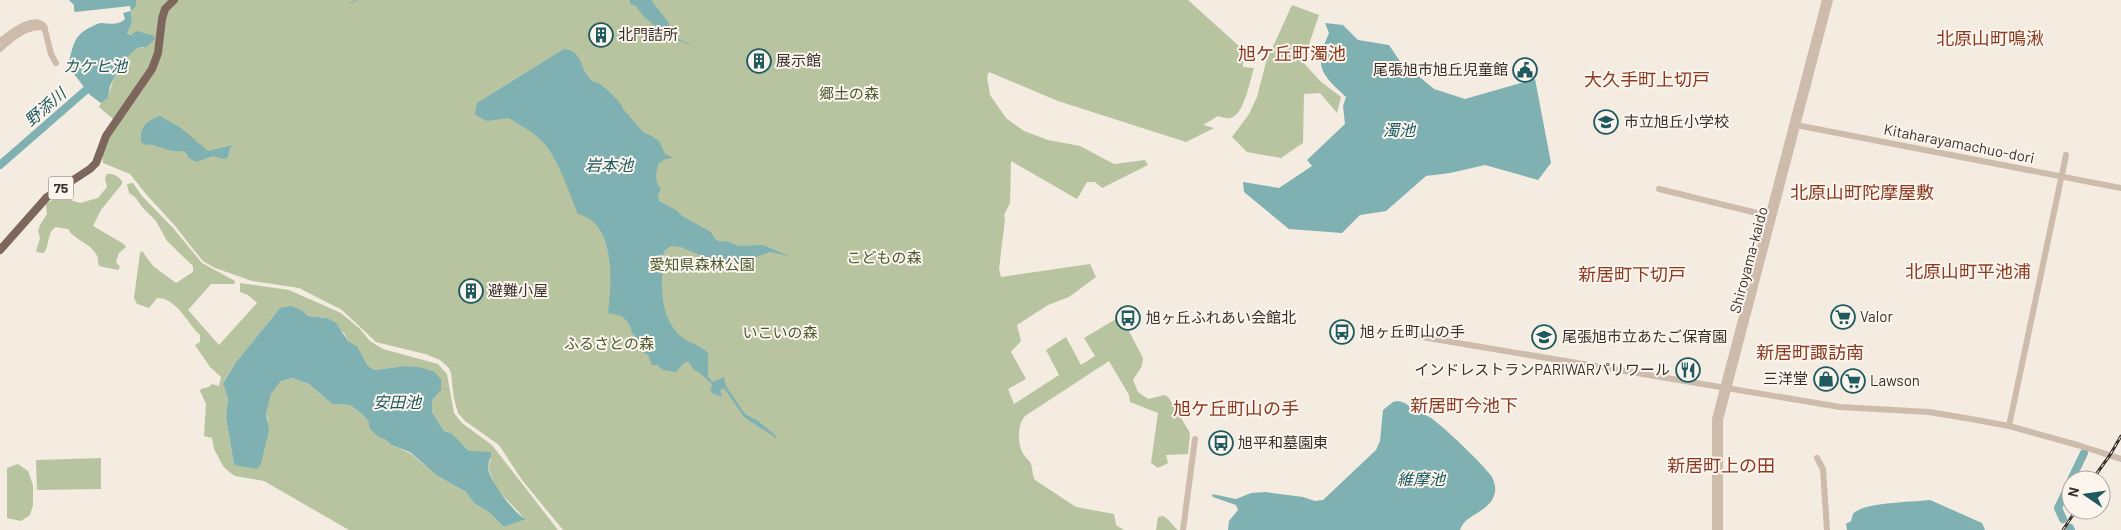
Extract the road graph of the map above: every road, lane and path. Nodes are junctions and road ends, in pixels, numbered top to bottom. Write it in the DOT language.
graph roads {
  1 [pos="174,0"];
  2 [pos="1825,0"];
  3 [pos="1830,0"];
  4 [pos="44,28"];
  5 [pos="0,41"];
  6 [pos="0,49"];
  7 [pos="56,63"];
  8 [pos="1795,125"];
  9 [pos="2066,155"];
  10 [pos="2062,177"];
  11 [pos="2121,188"];
  12 [pos="1659,189"];
  13 [pos="1769,216"];
  14 [pos="0,250"];
  15 [pos="1416,336"];
  16 [pos="1725,387"];
  17 [pos="2009,426"];
  18 [pos="1195,439"];
  19 [pos="1817,458"];
  20 [pos="2121,459"];
  21 [pos="1182,530"];
  22 [pos="1715,530"];
  23 [pos="1720,530"];
  24 [pos="1827,530"];
  1 -- 14 [label="main road, 75"];
  2 -- 8 [label="street, Shiroyama-kaido"];
  3 -- 8 [label="street, Shiroyama-kaido"];
  4 -- 5 [label="street"];
  4 -- 6 [label="street"];
  4 -- 7 [label="street"];
  8 -- 10 [label="street, Kitaharayamachuo-dori"];
  8 -- 13 [label="street, Shiroyama-kaido"];
  8 -- 16 [label="street, Shiroyama-kaido"];
  9 -- 10 [label="street"];
  10 -- 11 [label="street, Kitaharayamachuo-dori"];
  10 -- 17 [label="street"];
  12 -- 13 [label="street"];
  13 -- 16 [label="street, Shiroyama-kaido"];
  15 -- 16 [label="street"];
  16 -- 17 [label="street"];
  16 -- 22 [label="street, Shiroyama-kaido"];
  16 -- 23 [label="street, Shiroyama-kaido"];
  17 -- 20 [label="street"];
  18 -- 21 [label="street"];
  19 -- 24 [label="street"];
}
